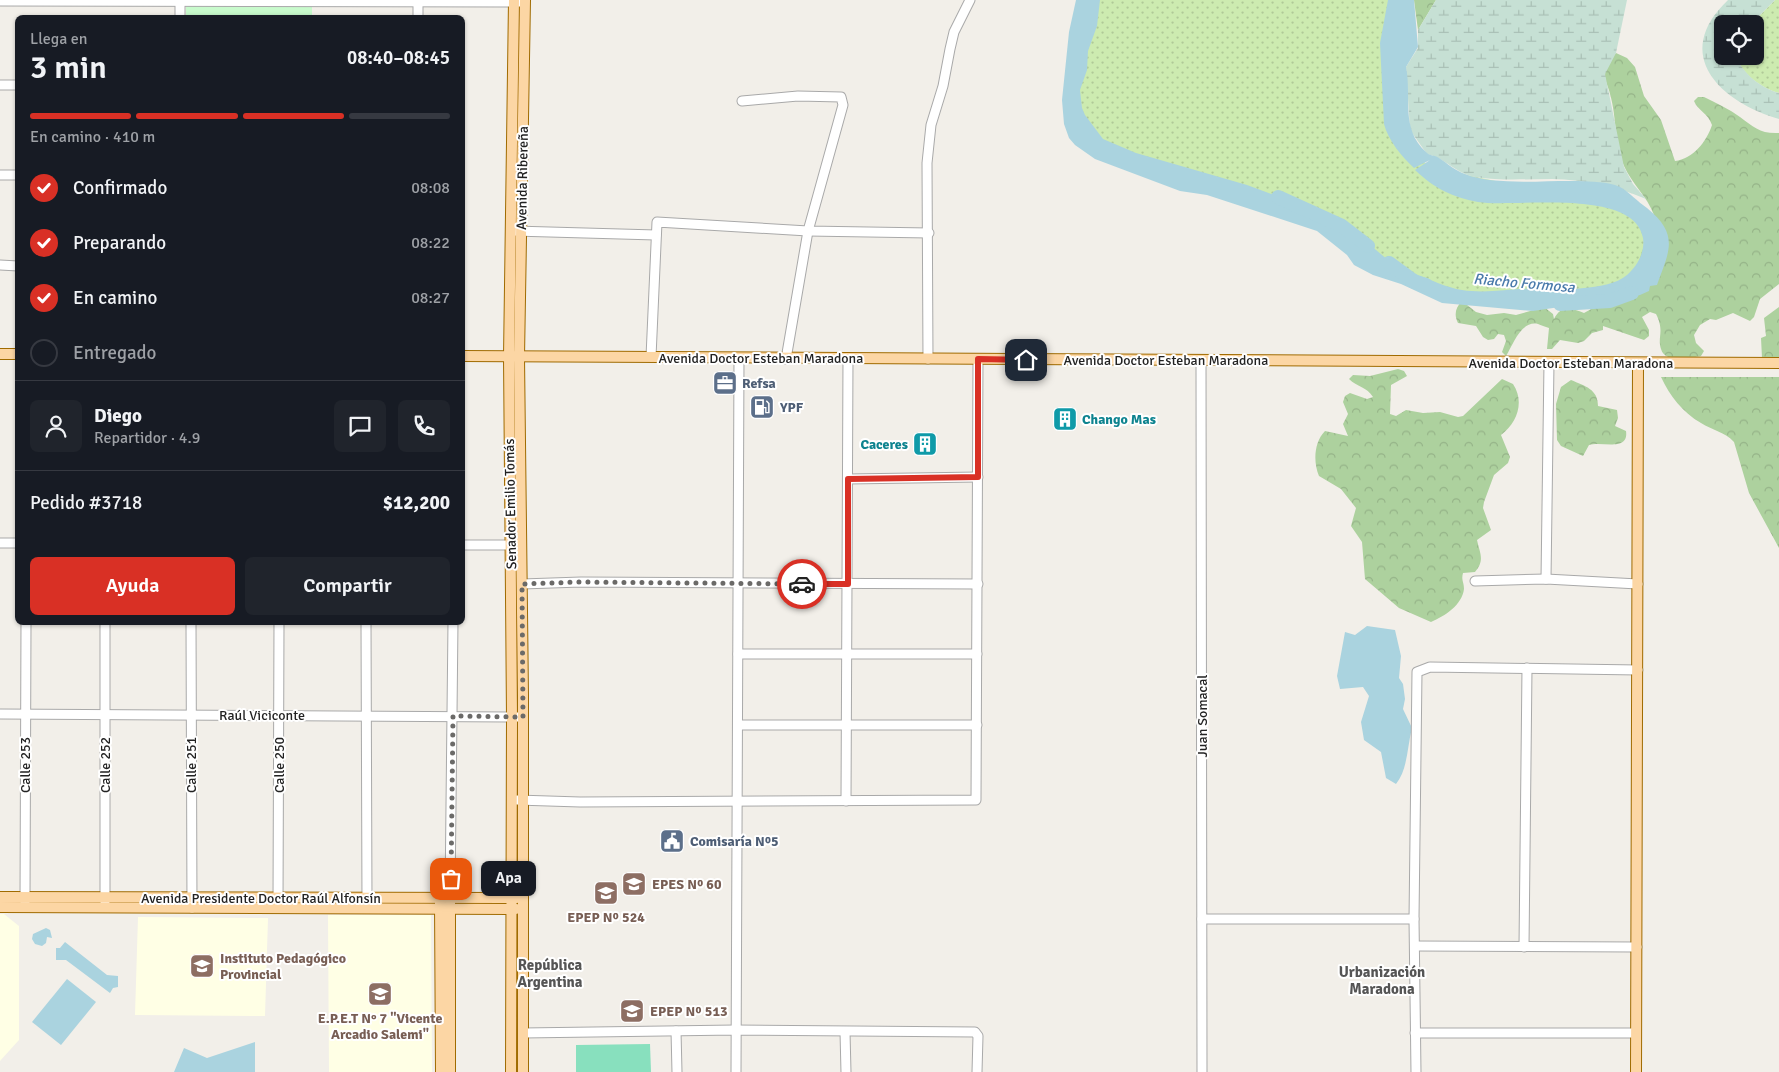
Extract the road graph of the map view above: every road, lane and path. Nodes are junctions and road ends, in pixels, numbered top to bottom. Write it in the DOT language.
graph roads {
  1 [pos="970,0"];
  2 [pos="0,1"];
  3 [pos="180,1"];
  4 [pos="418,1"];
  5 [pos="514,1"];
  6 [pos="525,1"];
  7 [pos="180,15"];
  8 [pos="418,15"];
  9 [pos="0,85"];
  10 [pos="15,85"];
  11 [pos="742,100"];
  12 [pos="0,175"];
  13 [pos="15,175"];
  14 [pos="516,231"];
  15 [pos="808,231"];
  16 [pos="929,233"];
  17 [pos="656,235"];
  18 [pos="0,265"];
  19 [pos="15,266"];
  20 [pos="0,354"];
  21 [pos="15,354"];
  22 [pos="465,356"];
  23 [pos="514,357"];
  24 [pos="651,357"];
  25 [pos="739,358"];
  26 [pos="848,358"];
  27 [pos="786,359"];
  28 [pos="928,359"];
  29 [pos="978,359"];
  30 [pos="1202,361"];
  31 [pos="1549,363"];
  32 [pos="1638,363"];
  33 [pos="1779,363"];
  34 [pos="978,477"];
  35 [pos="848,479"];
  36 [pos="0,543"];
  37 [pos="15,543"];
  38 [pos="511,544"];
  39 [pos="522,544"];
  40 [pos="465,545"];
  41 [pos="1546,579"];
  42 [pos="1475,581"];
  43 [pos="522,584"];
  44 [pos="739,584"];
  45 [pos="848,584"];
  46 [pos="978,584"];
  47 [pos="1638,584"];
  48 [pos="26,625"];
  49 [pos="105,625"];
  50 [pos="191,625"];
  51 [pos="279,625"];
  52 [pos="366,625"];
  53 [pos="454,625"];
  54 [pos="847,653"];
  55 [pos="738,654"];
  56 [pos="977,654"];
  57 [pos="1528,668"];
  58 [pos="1638,670"];
  59 [pos="0,714"];
  60 [pos="26,714"];
  61 [pos="105,715"];
  62 [pos="191,715"];
  63 [pos="279,715"];
  64 [pos="366,716"];
  65 [pos="453,716"];
  66 [pos="512,717"];
  67 [pos="523,717"];
  68 [pos="847,724"];
  69 [pos="738,725"];
  70 [pos="977,725"];
  71 [pos="511,800"];
  72 [pos="524,800"];
  73 [pos="737,801"];
  74 [pos="846,801"];
  75 [pos="0,897"];
  76 [pos="25,902"];
  77 [pos="105,903"];
  78 [pos="192,903"];
  79 [pos="278,903"];
  80 [pos="367,903"];
  81 [pos="445,903"];
  82 [pos="523,903"];
  83 [pos="511,904"];
  84 [pos="0,907"];
  85 [pos="1202,919"];
  86 [pos="1414,919"];
  87 [pos="1416,946"];
  88 [pos="1524,947"];
  89 [pos="1637,947"];
  90 [pos="735,1030"];
  91 [pos="676,1031"];
  92 [pos="845,1032"];
  93 [pos="523,1033"];
  94 [pos="1636,1033"];
  95 [pos="1415,1034"];
  96 [pos="441,1072"];
  97 [pos="450,1072"];
  98 [pos="511,1072"];
  99 [pos="523,1072"];
  100 [pos="677,1072"];
  101 [pos="736,1072"];
  102 [pos="846,1072"];
  103 [pos="977,1072"];
  104 [pos="1202,1072"];
  105 [pos="1416,1072"];
  106 [pos="1636,1072"];
  1 -- 16 [label="street"];
  2 -- 3 [label="street"];
  3 -- 4 [label="street"];
  3 -- 7 [label="street"];
  4 -- 5 [label="street"];
  4 -- 8 [label="street"];
  5 -- 6 [label="street"];
  5 -- 14 [label="main road, Avenida Ribereña"];
  6 -- 14 [label="main road, Avenida Ribereña"];
  9 -- 10 [label="street"];
  11 -- 15 [label="street"];
  12 -- 13 [label="street"];
  14 -- 17 [label="street"];
  14 -- 23 [label="main road, Avenida Ribereña"];
  15 -- 16 [label="street"];
  15 -- 17 [label="street"];
  15 -- 27 [label="street"];
  16 -- 28 [label="street"];
  17 -- 24 [label="street"];
  18 -- 19 [label="street"];
  20 -- 21 [label="main road"];
  22 -- 23 [label="main road, Avenida Doctor Esteban Maradona"];
  23 -- 24 [label="main road, Avenida Doctor Esteban Maradona"];
  23 -- 38 [label="main road, Senador Emilio Tomás"];
  23 -- 39 [label="main road, Senador Emilio Tomás"];
  24 -- 25 [label="main road, Avenida Doctor Esteban Maradona"];
  25 -- 27 [label="main road, Avenida Doctor Esteban Maradona"];
  25 -- 44 [label="street"];
  26 -- 27 [label="main road, Avenida Doctor Esteban Maradona"];
  26 -- 28 [label="main road, Avenida Doctor Esteban Maradona"];
  26 -- 35 [label="street"];
  28 -- 29 [label="main road, Avenida Doctor Esteban Maradona"];
  29 -- 30 [label="main road, Avenida Doctor Esteban Maradona"];
  29 -- 34 [label="street"];
  30 -- 31 [label="main road, Avenida Doctor Esteban Maradona"];
  30 -- 85 [label="street, Juan Somacal"];
  31 -- 32 [label="main road, Avenida Doctor Esteban Maradona"];
  31 -- 41 [label="street"];
  32 -- 33 [label="main road, Avenida Doctor Esteban Maradona"];
  32 -- 47 [label="main road"];
  34 -- 35 [label="street"];
  34 -- 46 [label="street"];
  35 -- 45 [label="street"];
  36 -- 37 [label="street"];
  38 -- 39 [label="street"];
  38 -- 40 [label="street"];
  38 -- 66 [label="main road, Senador Emilio Tomás"];
  39 -- 43 [label="main road, Senador Emilio Tomás"];
  41 -- 42 [label="street"];
  41 -- 47 [label="street"];
  43 -- 44 [label="street"];
  43 -- 67 [label="main road, Senador Emilio Tomás"];
  44 -- 45 [label="street"];
  44 -- 55 [label="street"];
  45 -- 46 [label="street"];
  45 -- 54 [label="street"];
  46 -- 56 [label="street"];
  47 -- 58 [label="main road"];
  48 -- 60 [label="street, Calle 253"];
  49 -- 61 [label="street, Calle 252"];
  50 -- 62 [label="street, Calle 251"];
  51 -- 63 [label="street, Calle 250"];
  52 -- 64 [label="street"];
  53 -- 65 [label="street"];
  54 -- 55 [label="street"];
  54 -- 56 [label="street"];
  54 -- 68 [label="street"];
  55 -- 69 [label="street"];
  56 -- 70 [label="street"];
  57 -- 58 [label="street"];
  57 -- 86 [label="street"];
  57 -- 88 [label="street"];
  58 -- 89 [label="main road"];
  59 -- 60 [label="street, Raúl Viciconte"];
  60 -- 61 [label="street, Raúl Viciconte"];
  60 -- 76 [label="street, Calle 253"];
  61 -- 62 [label="street, Raúl Viciconte"];
  61 -- 77 [label="street, Calle 252"];
  62 -- 63 [label="street, Raúl Viciconte"];
  62 -- 78 [label="street, Calle 251"];
  63 -- 64 [label="street, Raúl Viciconte"];
  63 -- 79 [label="street, Calle 250"];
  64 -- 65 [label="street, Raúl Viciconte"];
  64 -- 80 [label="street"];
  65 -- 66 [label="street, Raúl Viciconte"];
  65 -- 81 [label="street"];
  66 -- 67 [label="street, Raúl Viciconte"];
  66 -- 71 [label="main road, Senador Emilio Tomás"];
  67 -- 72 [label="main road, Senador Emilio Tomás"];
  68 -- 69 [label="street"];
  68 -- 70 [label="street"];
  68 -- 74 [label="street"];
  69 -- 73 [label="street"];
  70 -- 74 [label="street"];
  71 -- 72 [label="street"];
  71 -- 83 [label="main road, Senador Emilio Tomás"];
  72 -- 73 [label="street"];
  72 -- 82 [label="main road, Senador Emilio Tomás"];
  73 -- 74 [label="street"];
  73 -- 90 [label="street"];
  75 -- 76 [label="main road, Avenida Presidente Doctor Raúl Alfonsín"];
  76 -- 77 [label="main road, Avenida Presidente Doctor Raúl Alfonsín"];
  76 -- 84 [label="main road, Avenida Presidente Doctor Raúl Alfonsín"];
  77 -- 78 [label="main road, Avenida Presidente Doctor Raúl Alfonsín"];
  78 -- 79 [label="main road, Avenida Presidente Doctor Raúl Alfonsín"];
  79 -- 80 [label="main road, Avenida Presidente Doctor Raúl Alfonsín"];
  80 -- 81 [label="main road, Avenida Presidente Doctor Raúl Alfonsín"];
  81 -- 83 [label="main road, Avenida Presidente Doctor Raúl Alfonsín"];
  81 -- 96 [label="main road"];
  81 -- 97 [label="main road"];
  82 -- 83 [label="main road, Avenida Presidente Doctor Raúl Alfonsín"];
  82 -- 93 [label="main road, Senador Emilio Tomás"];
  83 -- 98 [label="main road, Senador Emilio Tomás"];
  85 -- 86 [label="street"];
  85 -- 104 [label="street, Juan Somacal"];
  86 -- 87 [label="street"];
  87 -- 88 [label="street"];
  87 -- 95 [label="street"];
  88 -- 89 [label="street"];
  89 -- 94 [label="main road"];
  90 -- 91 [label="street"];
  90 -- 92 [label="street"];
  90 -- 101 [label="street"];
  91 -- 93 [label="street"];
  91 -- 100 [label="street"];
  92 -- 102 [label="street"];
  92 -- 103 [label="street"];
  93 -- 99 [label="main road, Senador Emilio Tomás"];
  94 -- 95 [label="street"];
  94 -- 106 [label="main road"];
  95 -- 105 [label="street"];
}
